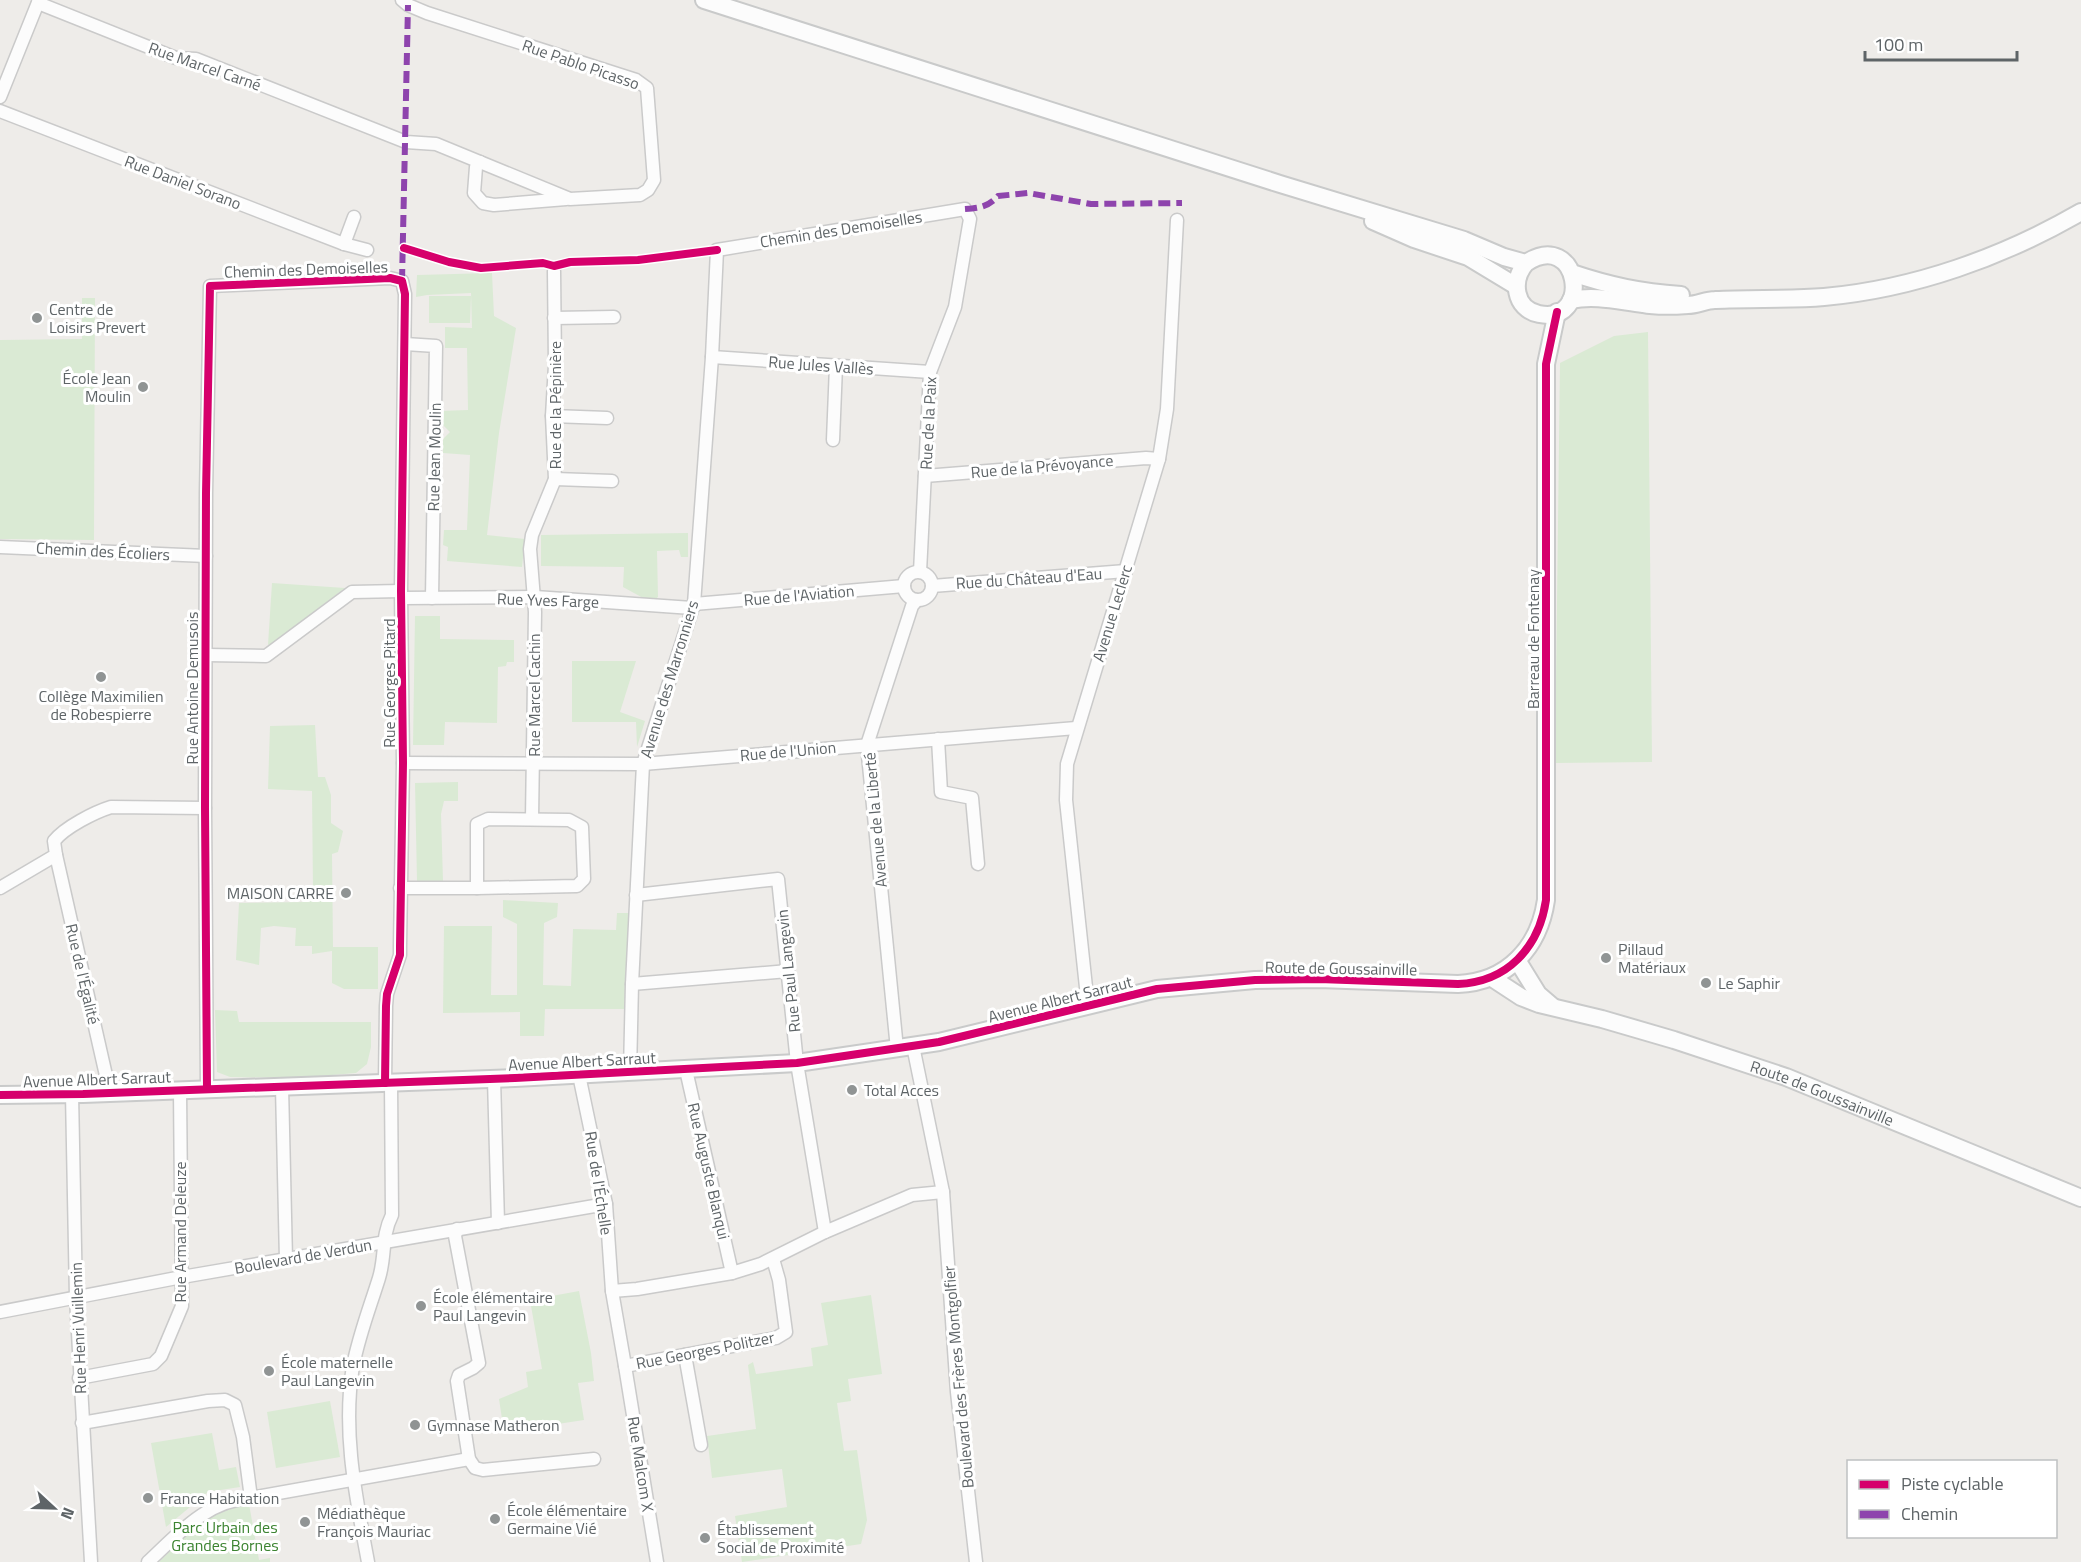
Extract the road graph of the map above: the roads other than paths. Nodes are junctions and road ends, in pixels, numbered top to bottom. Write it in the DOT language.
graph roads {
  1 [pos="704,0"];
  2 [pos="38,2"];
  3 [pos="405,2"];
  4 [pos="0,97"];
  5 [pos="0,111"];
  6 [pos="406,142"];
  7 [pos="480,162"];
  8 [pos="1280,184"];
  9 [pos="570,199"];
  10 [pos="965,208"];
  11 [pos="2081,212"];
  12 [pos="354,217"];
  13 [pos="1177,220"];
  14 [pos="344,244"];
  15 [pos="368,250"];
  16 [pos="717,250"];
  17 [pos="1526,263"];
  18 [pos="554,271"];
  19 [pos="1572,273"];
  20 [pos="402,281"];
  21 [pos="210,286"];
  22 [pos="1516,286"];
  23 [pos="1571,300"];
  24 [pos="1711,300"];
  25 [pos="1557,312"];
  26 [pos="1535,313"];
  27 [pos="614,317"];
  28 [pos="554,318"];
  29 [pos="405,344"];
  30 [pos="712,357"];
  31 [pos="1546,364"];
  32 [pos="836,366"];
  33 [pos="930,372"];
  34 [pos="552,416"];
  35 [pos="607,418"];
  36 [pos="833,440"];
  37 [pos="1159,459"];
  38 [pos="925,476"];
  39 [pos="555,479"];
  40 [pos="612,481"];
  41 [pos="532,535"];
  42 [pos="0,547"];
  43 [pos="206,556"];
  44 [pos="1126,571"];
  45 [pos="920,572"];
  46 [pos="904,586"];
  47 [pos="932,586"];
  48 [pos="402,595"];
  49 [pos="535,597"];
  50 [pos="432,598"];
  51 [pos="917,600"];
  52 [pos="693,606"];
  53 [pos="206,655"];
  54 [pos="1076,728"];
  55 [pos="938,739"];
  56 [pos="867,745"];
  57 [pos="403,763"];
  58 [pos="534,764"];
  59 [pos="643,764"];
  60 [pos="205,808"];
  61 [pos="532,819"];
  62 [pos="56,855"];
  63 [pos="978,864"];
  64 [pos="0,888"];
  65 [pos="400,888"];
  66 [pos="477,888"];
  67 [pos="636,896"];
  68 [pos="1517,960"];
  69 [pos="788,970"];
  70 [pos="1492,978"];
  71 [pos="632,984"];
  72 [pos="1157,989"];
  73 [pos="1088,1006"];
  74 [pos="1555,1008"];
  75 [pos="905,1047"];
  76 [pos="797,1063"];
  77 [pos="686,1070"];
  78 [pos="630,1072"];
  79 [pos="579,1075"];
  80 [pos="494,1079"];
  81 [pos="388,1083"];
  82 [pos="282,1087"];
  83 [pos="207,1089"];
  84 [pos="180,1090"];
  85 [pos="110,1093"];
  86 [pos="72,1094"];
  87 [pos="0,1095"];
  88 [pos="943,1192"];
  89 [pos="2081,1198"];
  90 [pos="606,1204"];
  91 [pos="498,1223"];
  92 [pos="457,1230"];
  93 [pos="825,1232"];
  94 [pos="383,1242"];
  95 [pos="772,1258"];
  96 [pos="286,1260"];
  97 [pos="732,1273"];
  98 [pos="182,1277"];
  99 [pos="612,1291"];
  100 [pos="76,1298"];
  101 [pos="0,1311"];
  102 [pos="686,1354"];
  103 [pos="625,1365"];
  104 [pos="79,1378"];
  105 [pos="82,1423"];
  106 [pos="701,1445"];
  107 [pos="469,1459"];
  108 [pos="594,1459"];
  109 [pos="353,1480"];
  110 [pos="251,1498"];
  111 [pos="91,1562"];
  112 [pos="148,1562"];
  113 [pos="368,1562"];
  114 [pos="657,1562"];
  115 [pos="976,1562"];
  1 -- 8 [label="street"];
  2 -- 4 [label="street"];
  2 -- 6 [label="street, Rue Marcel Carné"];
  3 -- 9 [label="street, Rue Pablo Picasso"];
  5 -- 14 [label="street, Rue Daniel Sorano"];
  6 -- 7 [label="street, Rue Pablo Picasso"];
  7 -- 9 [label="street, Rue Pablo Picasso"];
  7 -- 9 [label="street, Rue Pablo Picasso"];
  8 -- 17 [label="street"];
  8 -- 22 [label="street"];
  10 -- 16 [label="street, Chemin des Demoiselles"];
  10 -- 33 [label="street, Rue de la Paix"];
  11 -- 24 [label="street"];
  12 -- 14 [label="street"];
  13 -- 37 [label="street, Avenue Leclerc"];
  14 -- 15 [label="street, Rue Daniel Sorano"];
  16 -- 30 [label="street, Avenue des Marronniers"];
  17 -- 19 [label="street"];
  17 -- 22 [label="street"];
  18 -- 28 [label="street, Rue de la Pépinière"];
  19 -- 23 [label="street"];
  19 -- 24 [label="street"];
  20 -- 21 [label="street, Chemin des Demoiselles"];
  20 -- 29 [label="street, Rue Georges Pitard"];
  21 -- 43 [label="street, Rue Antoine Demusois"];
  22 -- 26 [label="street"];
  23 -- 24 [label="street"];
  23 -- 25 [label="street"];
  25 -- 26 [label="street"];
  25 -- 31 [label="street, Barreau de Fontenay"];
  26 -- 31 [label="street, Barreau de Fontenay"];
  27 -- 28 [label="street"];
  28 -- 34 [label="street, Rue de la Pépinière"];
  29 -- 48 [label="street, Rue Georges Pitard"];
  29 -- 50 [label="street, Rue Jean Moulin"];
  30 -- 32 [label="street, Rue Jules Vallès"];
  30 -- 52 [label="street, Avenue des Marronniers"];
  31 -- 68 [label="street, Barreau de Fontenay"];
  32 -- 33 [label="street, Rue Jules Vallès"];
  32 -- 36 [label="street"];
  33 -- 38 [label="street, Rue de la Paix"];
  34 -- 35 [label="street"];
  34 -- 39 [label="street, Rue de la Pépinière"];
  37 -- 38 [label="street, Rue de la Prévoyance"];
  37 -- 44 [label="street, Avenue Leclerc"];
  38 -- 45 [label="street, Rue de la Paix"];
  39 -- 40 [label="street"];
  39 -- 41 [label="street, Rue de la Pépinière"];
  41 -- 49 [label="street, Rue Marcel Cachin"];
  42 -- 43 [label="street, Chemin des Écoliers"];
  43 -- 53 [label="street, Rue Antoine Demusois"];
  44 -- 47 [label="street, Rue du Château d'Eau"];
  44 -- 54 [label="street, Avenue Leclerc"];
  45 -- 46 [label="street"];
  45 -- 47 [label="street"];
  46 -- 51 [label="street"];
  46 -- 52 [label="street, Rue de l'Aviation"];
  47 -- 51 [label="street"];
  48 -- 50 [label="street, Rue Yves Farge"];
  48 -- 53 [label="street, Rue Yves Farge"];
  48 -- 57 [label="street, Rue Georges Pitard"];
  49 -- 50 [label="street, Rue Yves Farge"];
  49 -- 52 [label="street, Rue Yves Farge"];
  49 -- 58 [label="street, Rue Marcel Cachin"];
  51 -- 56 [label="street, Avenue de la Liberté"];
  52 -- 59 [label="street, Avenue des Marronniers"];
  53 -- 60 [label="street, Rue Antoine Demusois"];
  54 -- 55 [label="street, Rue de l'Union"];
  54 -- 73 [label="street, Avenue Leclerc"];
  55 -- 56 [label="street, Rue de l'Union"];
  55 -- 63 [label="street"];
  56 -- 59 [label="street, Rue de l'Union"];
  56 -- 75 [label="street, Avenue de la Liberté"];
  57 -- 58 [label="street, Rue de l'Union"];
  57 -- 65 [label="street, Rue Georges Pitard"];
  58 -- 59 [label="street, Rue de l'Union"];
  58 -- 61 [label="street, Rue Marcel Cachin"];
  59 -- 67 [label="street, Avenue des Marronniers"];
  60 -- 62 [label="street"];
  60 -- 83 [label="street, Rue Antoine Demusois"];
  61 -- 66 [label="street"];
  61 -- 66 [label="street"];
  62 -- 64 [label="street"];
  62 -- 85 [label="street, Rue de l'Égalité"];
  65 -- 66 [label="street"];
  65 -- 81 [label="street, Rue Georges Pitard"];
  67 -- 69 [label="street, Rue Paul Langevin"];
  67 -- 71 [label="street, Avenue des Marronniers"];
  68 -- 70 [label="street, Route de Goussainville"];
  68 -- 74 [label="street, Route de Goussainville"];
  69 -- 71 [label="street"];
  69 -- 76 [label="street, Rue Paul Langevin"];
  70 -- 72 [label="street, Route de Goussainville"];
  70 -- 74 [label="street, Route de Goussainville"];
  71 -- 78 [label="street, Avenue des Marronniers"];
  72 -- 73 [label="street, Avenue Albert Sarraut"];
  73 -- 75 [label="street, Avenue Albert Sarraut"];
  74 -- 89 [label="street, Route de Goussainville"];
  75 -- 76 [label="street, Avenue Albert Sarraut"];
  75 -- 88 [label="street, Avenue de la Liberté"];
  76 -- 77 [label="street, Avenue Albert Sarraut"];
  76 -- 93 [label="street, Rue Paul Langevin"];
  77 -- 78 [label="street, Avenue Albert Sarraut"];
  77 -- 97 [label="street, Rue Auguste Blanqui"];
  78 -- 79 [label="street, Avenue Albert Sarraut"];
  79 -- 80 [label="street, Avenue Albert Sarraut"];
  79 -- 90 [label="street, Rue de l'Échelle"];
  80 -- 81 [label="street, Avenue Albert Sarraut"];
  80 -- 91 [label="street"];
  81 -- 82 [label="street, Avenue Albert Sarraut"];
  81 -- 94 [label="street, Rue Georges Pitard"];
  82 -- 83 [label="street, Avenue Albert Sarraut"];
  82 -- 96 [label="street"];
  83 -- 84 [label="street, Avenue Albert Sarraut"];
  84 -- 85 [label="street, Avenue Albert Sarraut"];
  84 -- 98 [label="street, Rue Armand Deleuze"];
  85 -- 86 [label="street, Avenue Albert Sarraut"];
  86 -- 87 [label="street, Avenue Albert Sarraut"];
  86 -- 100 [label="street, Rue Henri Vuillemin"];
  88 -- 93 [label="street"];
  88 -- 115 [label="street, Boulevard des Frères Montgolfier"];
  90 -- 91 [label="street, Boulevard de Verdun"];
  90 -- 99 [label="street, Rue de l'Échelle"];
  91 -- 92 [label="street, Boulevard de Verdun"];
  92 -- 94 [label="street, Boulevard de Verdun"];
  92 -- 107 [label="street"];
  93 -- 95 [label="street"];
  94 -- 96 [label="street, Boulevard de Verdun"];
  94 -- 109 [label="street, Rue Georges Pitard"];
  95 -- 97 [label="street"];
  95 -- 102 [label="street, Rue Georges Politzer"];
  96 -- 98 [label="street, Boulevard de Verdun"];
  97 -- 99 [label="street"];
  98 -- 100 [label="street, Boulevard de Verdun"];
  98 -- 104 [label="street, Rue Armand Deleuze"];
  99 -- 103 [label="street, Rue Georges Politzer"];
  100 -- 101 [label="street, Boulevard de Verdun"];
  100 -- 104 [label="street, Rue Henri Vuillemin"];
  102 -- 103 [label="street, Rue Georges Politzer"];
  102 -- 106 [label="street"];
  103 -- 114 [label="street, Rue Malcom X"];
  104 -- 105 [label="street, Rue Henri Vuillemin"];
  105 -- 110 [label="street"];
  105 -- 111 [label="street, Rue Henri Vuillemin"];
  107 -- 108 [label="street"];
  107 -- 109 [label="street"];
  109 -- 110 [label="street"];
  109 -- 113 [label="street, Rue Georges Pitard"];
  110 -- 112 [label="street"];
}
